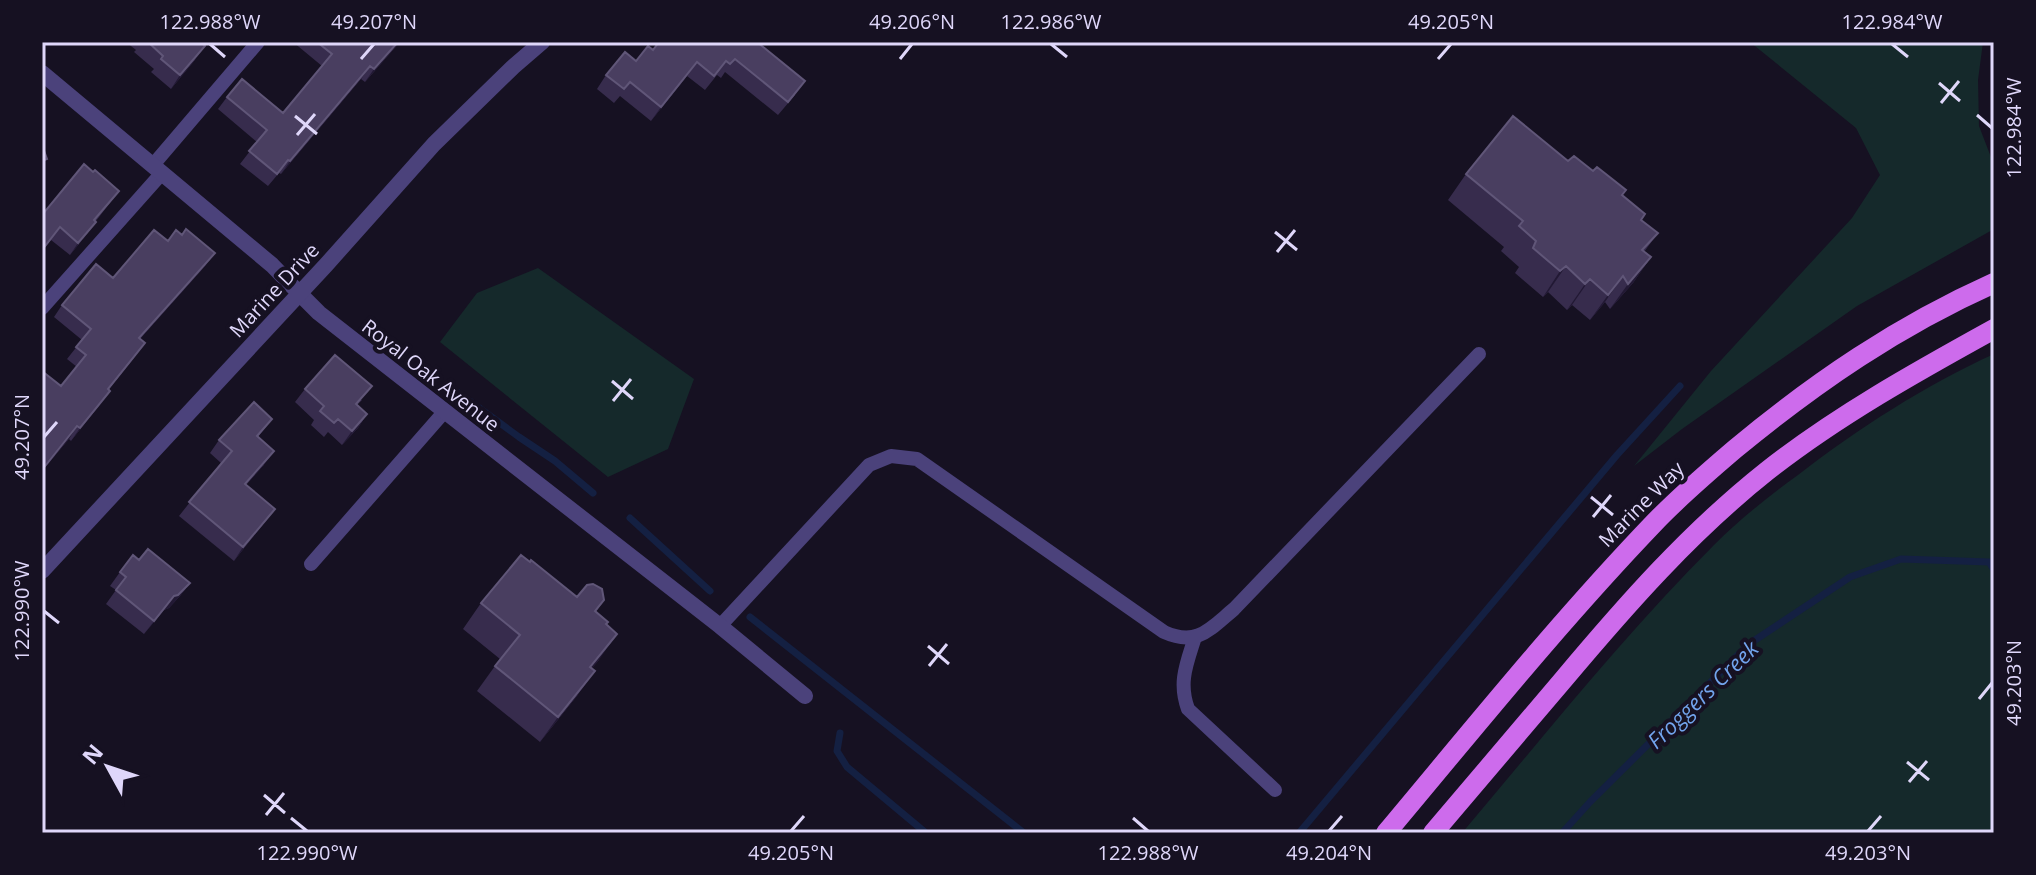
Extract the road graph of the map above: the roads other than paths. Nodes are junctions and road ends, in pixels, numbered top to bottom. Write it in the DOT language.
graph roads {
  1 [pos="258,42"];
  2 [pos="542,42"];
  3 [pos="42,73"];
  4 [pos="157,169"];
  5 [pos="1994,283"];
  6 [pos="299,293"];
  7 [pos="42,308"];
  8 [pos="1994,329"];
  9 [pos="1479,354"];
  10 [pos="445,411"];
  11 [pos="311,564"];
  12 [pos="42,571"];
  13 [pos="720,626"];
  14 [pos="1195,637"];
  15 [pos="805,696"];
  16 [pos="1275,790"];
  17 [pos="1386,833"];
  18 [pos="1433,833"];
  1 -- 4 [label="lane"];
  2 -- 6 [label="street, Marine Drive"];
  3 -- 4 [label="street, Royal Oak Avenue"];
  4 -- 6 [label="street, Royal Oak Avenue"];
  4 -- 7 [label="lane"];
  5 -- 17 [label="main road, Marine Way"];
  6 -- 10 [label="street, Royal Oak Avenue"];
  6 -- 12 [label="street, Marine Drive"];
  8 -- 18 [label="main road"];
  9 -- 14 [label="lane"];
  10 -- 11 [label="lane"];
  10 -- 13 [label="street, Royal Oak Avenue"];
  13 -- 14 [label="lane"];
  13 -- 15 [label="street, Royal Oak Avenue"];
  14 -- 16 [label="lane"];
}
